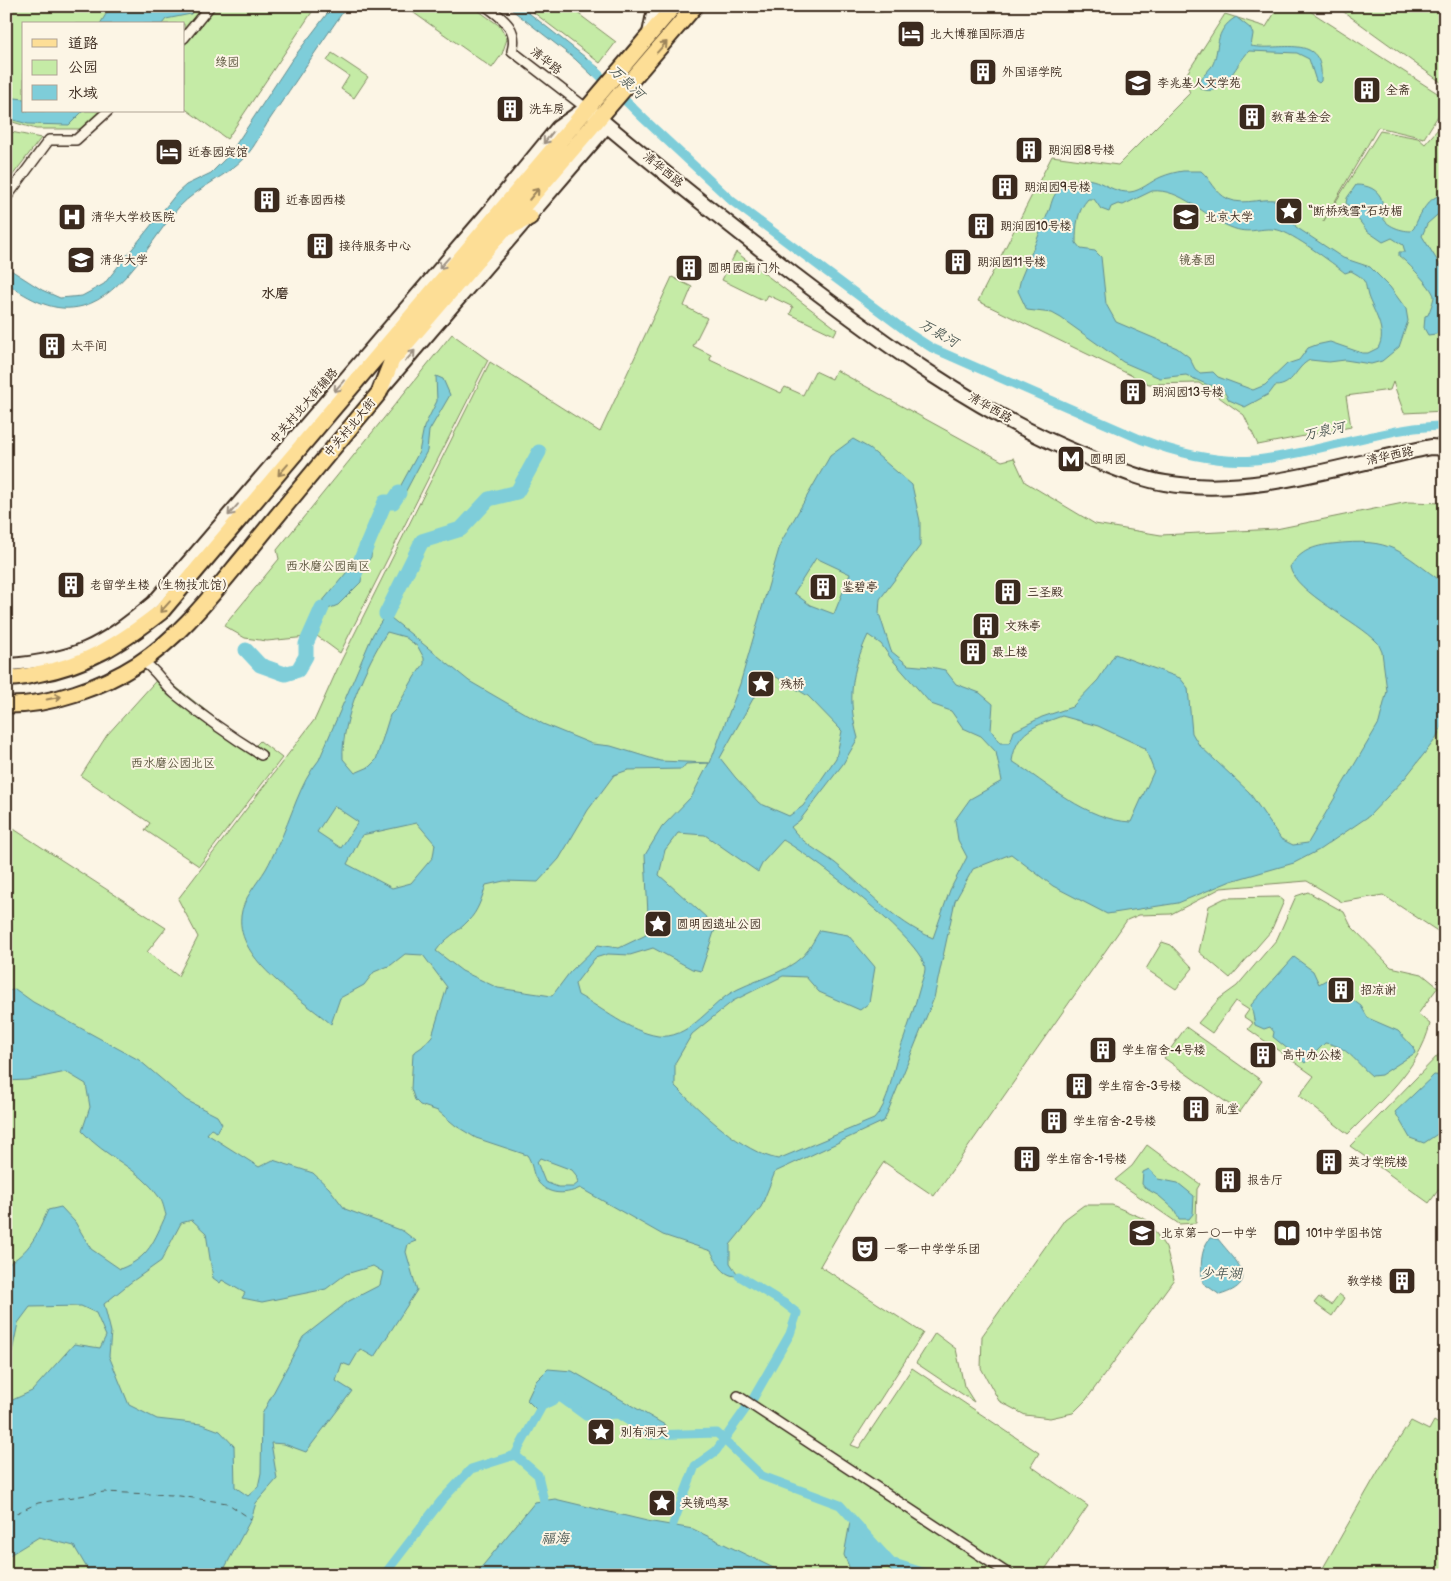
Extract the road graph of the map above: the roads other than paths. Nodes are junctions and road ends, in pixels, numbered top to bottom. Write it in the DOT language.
graph roads {
  1 [pos="210,6"];
  2 [pos="486,6"];
  3 [pos="654,6"];
  4 [pos="674,6"];
  5 [pos="695,6"];
  6 [pos="185,37"];
  7 [pos="647,40"];
  8 [pos="586,108"];
  9 [pos="107,112"];
  10 [pos="603,122"];
  11 [pos="6,198"];
  12 [pos="530,217"];
  13 [pos="502,231"];
  14 [pos="378,393"];
  15 [pos="1445,448"];
  16 [pos="142,661"];
  17 [pos="6,665"];
  18 [pos="6,678"];
  19 [pos="6,705"];
  20 [pos="261,756"];
  21 [pos="738,1396"];
  22 [pos="1010,1575"];
  1 -- 6 [label="street"];
  2 -- 8 [label="street, 清华路"];
  3 -- 7 [label="street"];
  4 -- 7 [label="main road, 中关村北大街"];
  10 -- 5 [label="main road, 中关村北大街, one-way"];
  7 -- 8 [label="main road, 中关村北大街"];
  8 -- 10 [label="main road, 清华西路"];
  8 -- 17 [label="street, 中关村北大街辅路, one-way"];
  8 -- 18 [label="main road, 中关村北大街, one-way"];
  9 -- 11 [label="street"];
  10 -- 12 [label="street"];
  13 -- 10 [label="main road, 中关村北大街, one-way"];
  10 -- 15 [label="main road, 清华西路"];
  12 -- 13 [label="main road"];
  14 -- 12 [label="street, one-way"];
  13 -- 14 [label="main road, 中关村北大街"];
  14 -- 16 [label="main road, 中关村北大街"];
  19 -- 16 [label="main road, 中关村北大街, one-way"];
  16 -- 20 [label="street"];
  21 -- 22 [label="street"];
}
